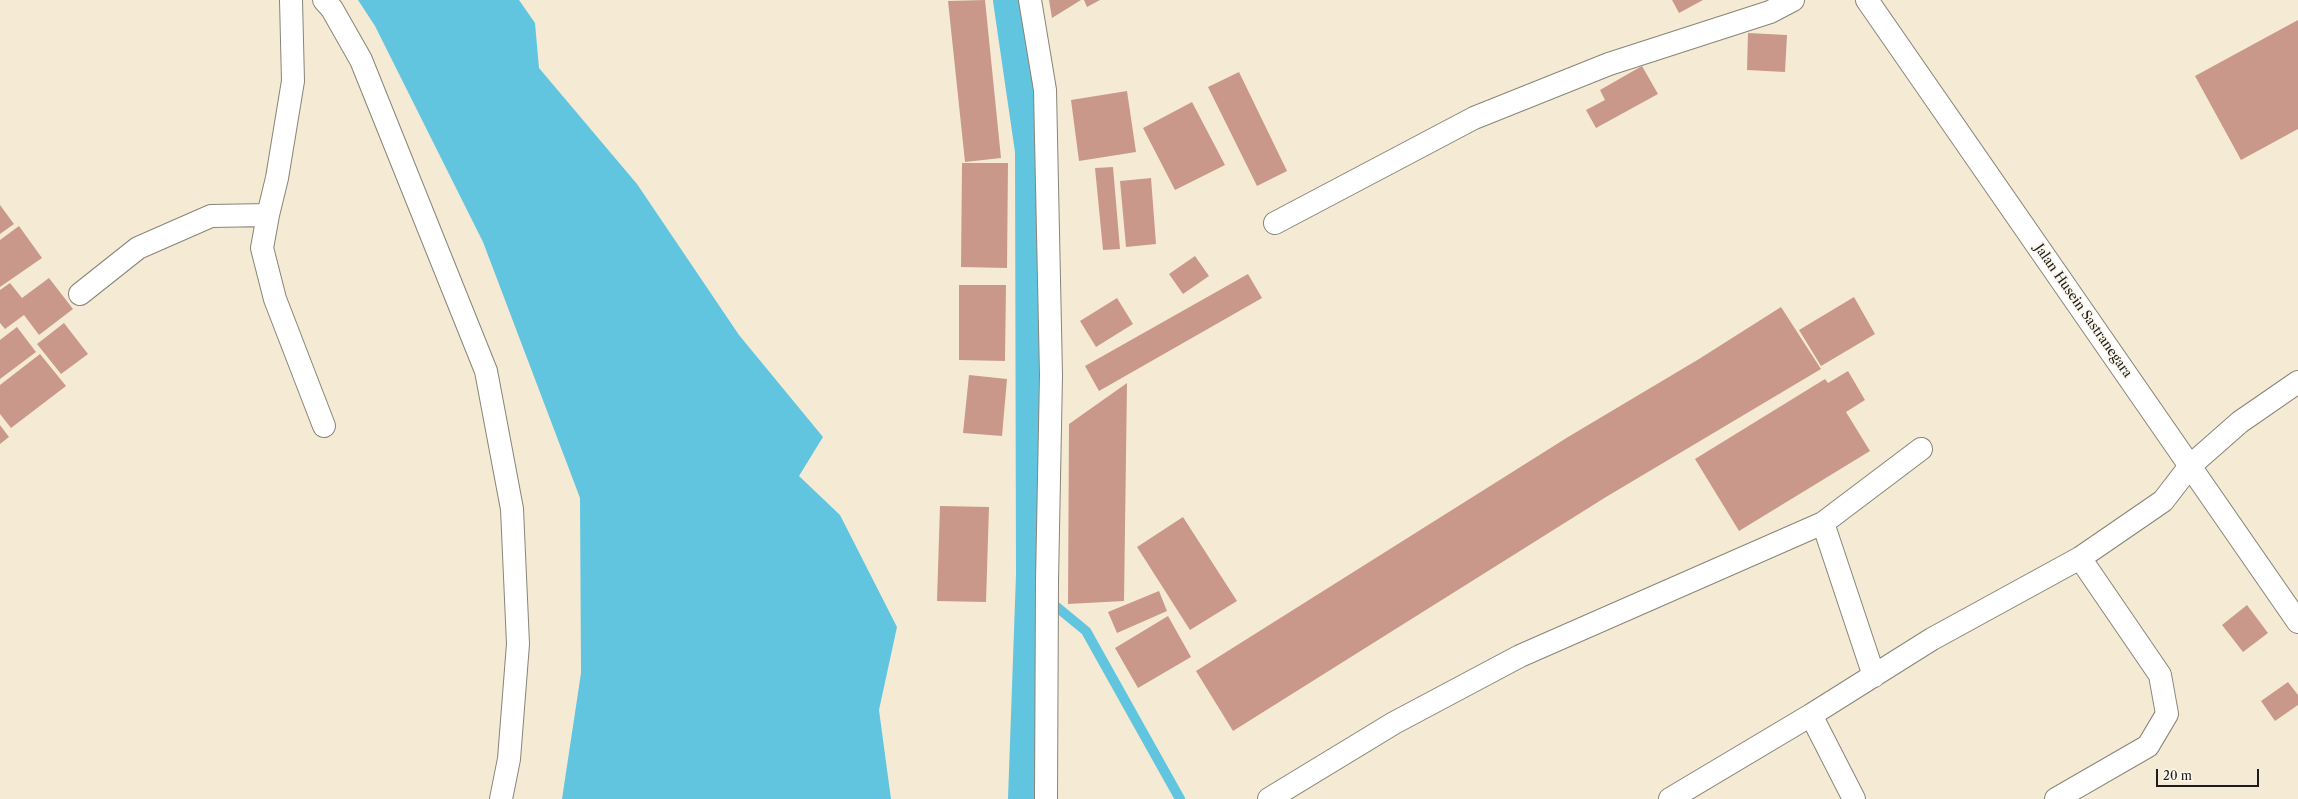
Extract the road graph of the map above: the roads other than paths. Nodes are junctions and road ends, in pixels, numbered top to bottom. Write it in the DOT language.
graph roads {
  1 [pos="291,0"];
  2 [pos="324,0"];
  3 [pos="1030,0"];
  4 [pos="1793,0"];
  5 [pos="1867,0"];
  6 [pos="268,215"];
  7 [pos="1275,223"];
  8 [pos="80,294"];
  9 [pos="2294,384"];
  10 [pos="324,426"];
  11 [pos="1921,450"];
  12 [pos="2190,466"];
  13 [pos="1823,523"];
  14 [pos="2080,558"];
  15 [pos="2298,622"];
  16 [pos="1874,676"];
  17 [pos="1810,715"];
  18 [pos="501,799"];
  19 [pos="1046,799"];
  20 [pos="1269,799"];
  21 [pos="1670,799"];
  22 [pos="1854,799"];
  23 [pos="2056,799"];
  1 -- 6 [label="street"];
  2 -- 18 [label="street"];
  3 -- 19 [label="street"];
  4 -- 7 [label="street"];
  5 -- 12 [label="street, Jalan Husein Sastranegara"];
  6 -- 8 [label="street"];
  6 -- 10 [label="street"];
  9 -- 12 [label="street"];
  11 -- 13 [label="street"];
  12 -- 14 [label="street"];
  12 -- 15 [label="street, Jalan Husein Sastranegara"];
  13 -- 16 [label="street"];
  13 -- 20 [label="street"];
  14 -- 16 [label="street"];
  14 -- 23 [label="street"];
  16 -- 17 [label="street"];
  17 -- 21 [label="street"];
  17 -- 22 [label="street"];
}
